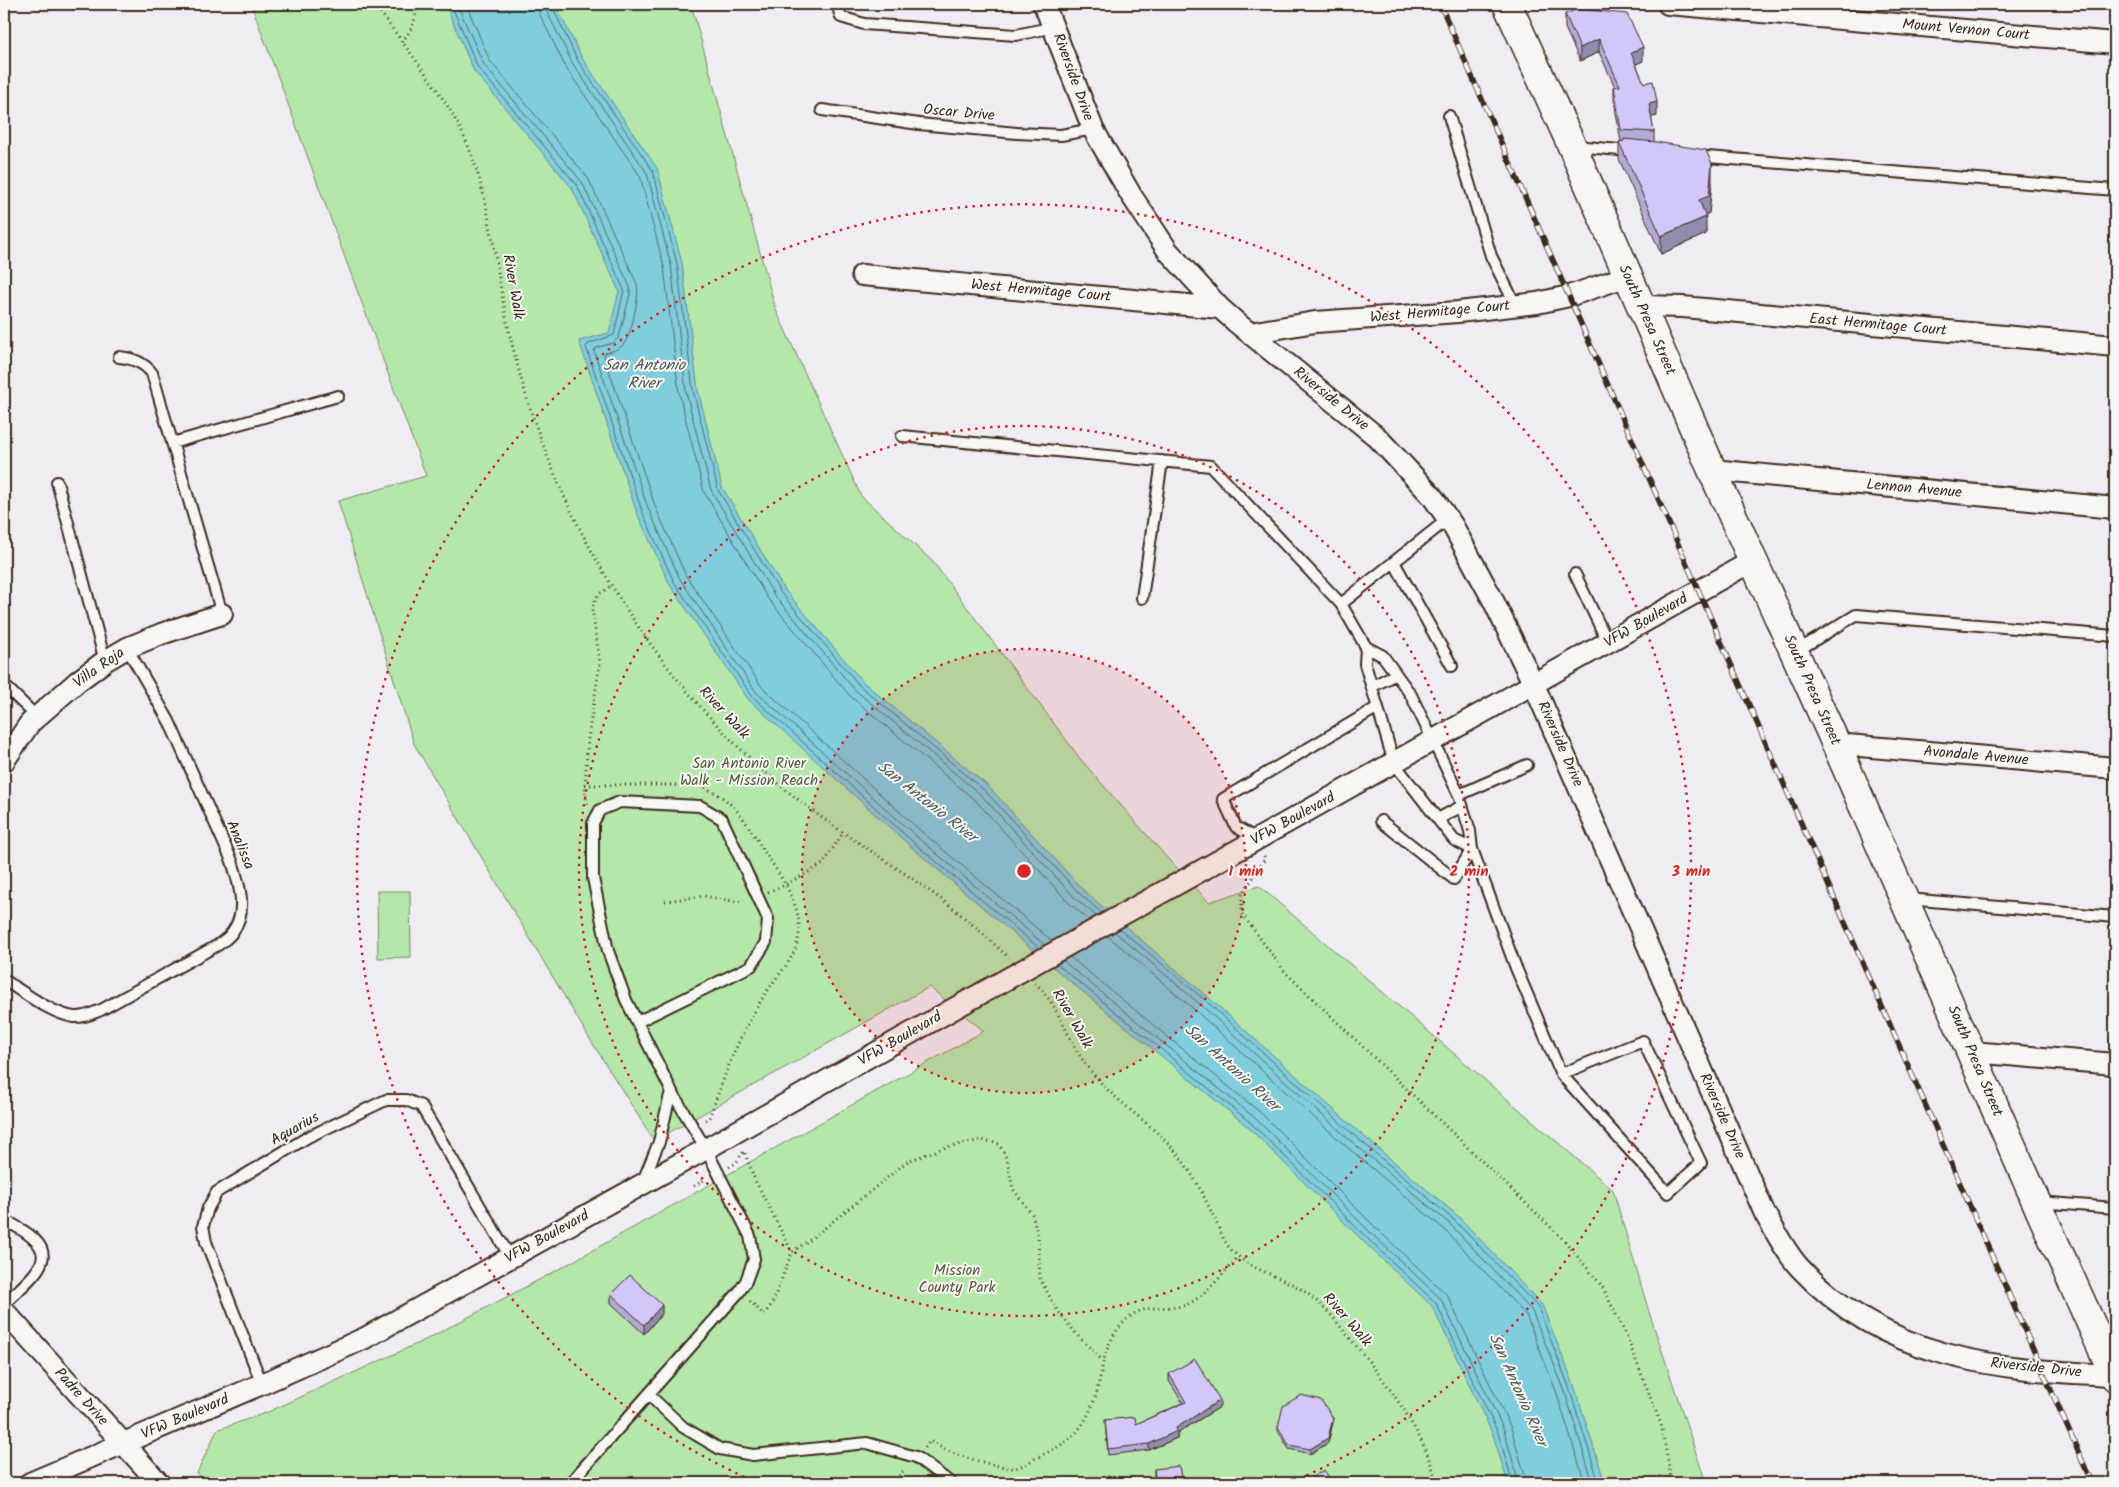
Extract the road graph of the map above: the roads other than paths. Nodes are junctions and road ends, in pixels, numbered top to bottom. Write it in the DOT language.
graph roads {
  1 [pos="837,4"];
  2 [pos="1044,4"];
  3 [pos="1507,4"];
  4 [pos="1668,4"];
  5 [pos="1749,7"];
  6 [pos="1054,27"];
  7 [pos="2115,43"];
  8 [pos="822,110"];
  9 [pos="1449,116"];
  10 [pos="1093,129"];
  11 [pos="1572,146"];
  12 [pos="1641,151"];
  13 [pos="1681,155"];
  14 [pos="2115,190"];
  15 [pos="862,275"];
  16 [pos="1628,276"];
  17 [pos="1516,306"];
  18 [pos="1641,306"];
  19 [pos="1220,308"];
  20 [pos="1250,333"];
  21 [pos="2115,346"];
  22 [pos="120,357"];
  23 [pos="338,396"];
  24 [pos="902,436"];
  25 [pos="172,442"];
  26 [pos="1162,461"];
  27 [pos="1712,470"];
  28 [pos="57,482"];
  29 [pos="2115,508"];
  30 [pos="1448,519"];
  31 [pos="1754,560"];
  32 [pos="1394,562"];
  33 [pos="1575,574"];
  34 [pos="1142,598"];
  35 [pos="1341,604"];
  36 [pos="222,614"];
  37 [pos="2115,636"];
  38 [pos="1608,643"];
  39 [pos="1366,646"];
  40 [pos="127,648"];
  41 [pos="1795,652"];
  42 [pos="105,661"];
  43 [pos="1452,666"];
  44 [pos="1396,674"];
  45 [pos="4,685"];
  46 [pos="1534,685"];
  47 [pos="1373,686"];
  48 [pos="1378,707"];
  49 [pos="37,717"];
  50 [pos="1434,741"];
  51 [pos="1836,744"];
  52 [pos="4,761"];
  53 [pos="1394,763"];
  54 [pos="1527,765"];
  55 [pos="2115,768"];
  56 [pos="1459,795"];
  57 [pos="1462,806"];
  58 [pos="1438,819"];
  59 [pos="1381,821"];
  60 [pos="1257,839"];
  61 [pos="1472,849"];
  62 [pos="1904,899"];
  63 [pos="2115,917"];
  64 [pos="4,980"];
  65 [pos="637,1022"];
  66 [pos="1972,1052"];
  67 [pos="2115,1064"];
  68 [pos="1561,1074"];
  69 [pos="671,1091"];
  70 [pos="706,1149"];
  71 [pos="642,1185"];
  72 [pos="2036,1201"];
  73 [pos="2115,1208"];
  74 [pos="4,1220"];
  75 [pos="510,1257"];
  76 [pos="4,1304"];
  77 [pos="4,1311"];
  78 [pos="2115,1376"];
  79 [pos="262,1384"];
  80 [pos="649,1395"];
  81 [pos="122,1444"];
  82 [pos="30,1483"];
  83 [pos="159,1483"];
  84 [pos="570,1483"];
  85 [pos="951,1483"];
  1 -- 6 [label="lane"];
  2 -- 6 [label="street, Riverside Drive"];
  3 -- 11 [label="main road, South Presa Street"];
  4 -- 5 [label="street, Mount Vernon Court"];
  5 -- 7 [label="street, Mount Vernon Court"];
  6 -- 10 [label="street, Riverside Drive"];
  8 -- 10 [label="lane, Oscar Drive"];
  9 -- 17 [label="lane"];
  10 -- 19 [label="street, Riverside Drive"];
  11 -- 12 [label="lane"];
  11 -- 16 [label="main road, South Presa Street"];
  13 -- 14 [label="lane"];
  15 -- 19 [label="street, West Hermitage Court"];
  16 -- 17 [label="street, West Hermitage Court"];
  16 -- 18 [label="main road, South Presa Street"];
  17 -- 20 [label="street, West Hermitage Court"];
  18 -- 21 [label="street, East Hermitage Court"];
  18 -- 27 [label="main road, South Presa Street"];
  19 -- 20 [label="street, Riverside Drive"];
  20 -- 30 [label="street, Riverside Drive"];
  22 -- 25 [label="lane"];
  23 -- 25 [label="lane"];
  24 -- 26 [label="lane"];
  25 -- 36 [label="lane"];
  26 -- 34 [label="lane"];
  26 -- 35 [label="lane"];
  27 -- 29 [label="street, Lennon Avenue"];
  27 -- 31 [label="main road, South Presa Street"];
  28 -- 42 [label="lane"];
  30 -- 32 [label="lane"];
  30 -- 46 [label="street, Riverside Drive"];
  31 -- 38 [label="street, VFW Boulevard"];
  31 -- 41 [label="main road, South Presa Street"];
  32 -- 35 [label="lane"];
  32 -- 43 [label="lane"];
  33 -- 38 [label="lane"];
  35 -- 39 [label="lane"];
  36 -- 40 [label="street, Villa Roja"];
  37 -- 41 [label="lane"];
  38 -- 46 [label="street, VFW Boulevard"];
  39 -- 44 [label="lane"];
  39 -- 47 [label="lane"];
  40 -- 42 [label="street, Villa Roja"];
  40 -- 64 [label="lane, Analissa"];
  41 -- 51 [label="main road, South Presa Street"];
  42 -- 49 [label="street, Villa Roja"];
  44 -- 47 [label="lane"];
  44 -- 50 [label="lane"];
  45 -- 49 [label="lane"];
  46 -- 50 [label="street, VFW Boulevard"];
  46 -- 78 [label="street, Riverside Drive"];
  47 -- 48 [label="lane"];
  48 -- 53 [label="lane"];
  48 -- 60 [label="lane"];
  49 -- 52 [label="street, Villa Roja"];
  50 -- 53 [label="street, VFW Boulevard"];
  50 -- 56 [label="lane"];
  51 -- 55 [label="street, Avondale Avenue"];
  51 -- 62 [label="main road, South Presa Street"];
  53 -- 58 [label="lane"];
  53 -- 60 [label="street, VFW Boulevard"];
  54 -- 56 [label="lane"];
  56 -- 57 [label="lane"];
  57 -- 58 [label="lane"];
  57 -- 61 [label="lane"];
  58 -- 61 [label="lane"];
  59 -- 61 [label="lane"];
  60 -- 70 [label="street, VFW Boulevard, bridge"];
  61 -- 68 [label="lane"];
  62 -- 63 [label="lane"];
  62 -- 66 [label="main road, South Presa Street"];
  65 -- 65 [label="lane"];
  65 -- 69 [label="lane"];
  66 -- 67 [label="street"];
  66 -- 72 [label="main road, South Presa Street"];
  68 -- 68 [label="lane"];
  69 -- 70 [label="lane"];
  69 -- 71 [label="lane"];
  70 -- 71 [label="street, VFW Boulevard"];
  70 -- 80 [label="lane"];
  71 -- 75 [label="street, VFW Boulevard"];
  72 -- 73 [label="lane"];
  72 -- 78 [label="main road, South Presa Street"];
  74 -- 76 [label="lane"];
  75 -- 79 [label="street, VFW Boulevard"];
  75 -- 79 [label="lane, Aquarius"];
  77 -- 81 [label="street, Padre Drive"];
  79 -- 81 [label="street, VFW Boulevard"];
  80 -- 84 [label="lane"];
  80 -- 85 [label="lane"];
  81 -- 82 [label="street, VFW Boulevard"];
  81 -- 83 [label="street, Padre Drive"];
}
